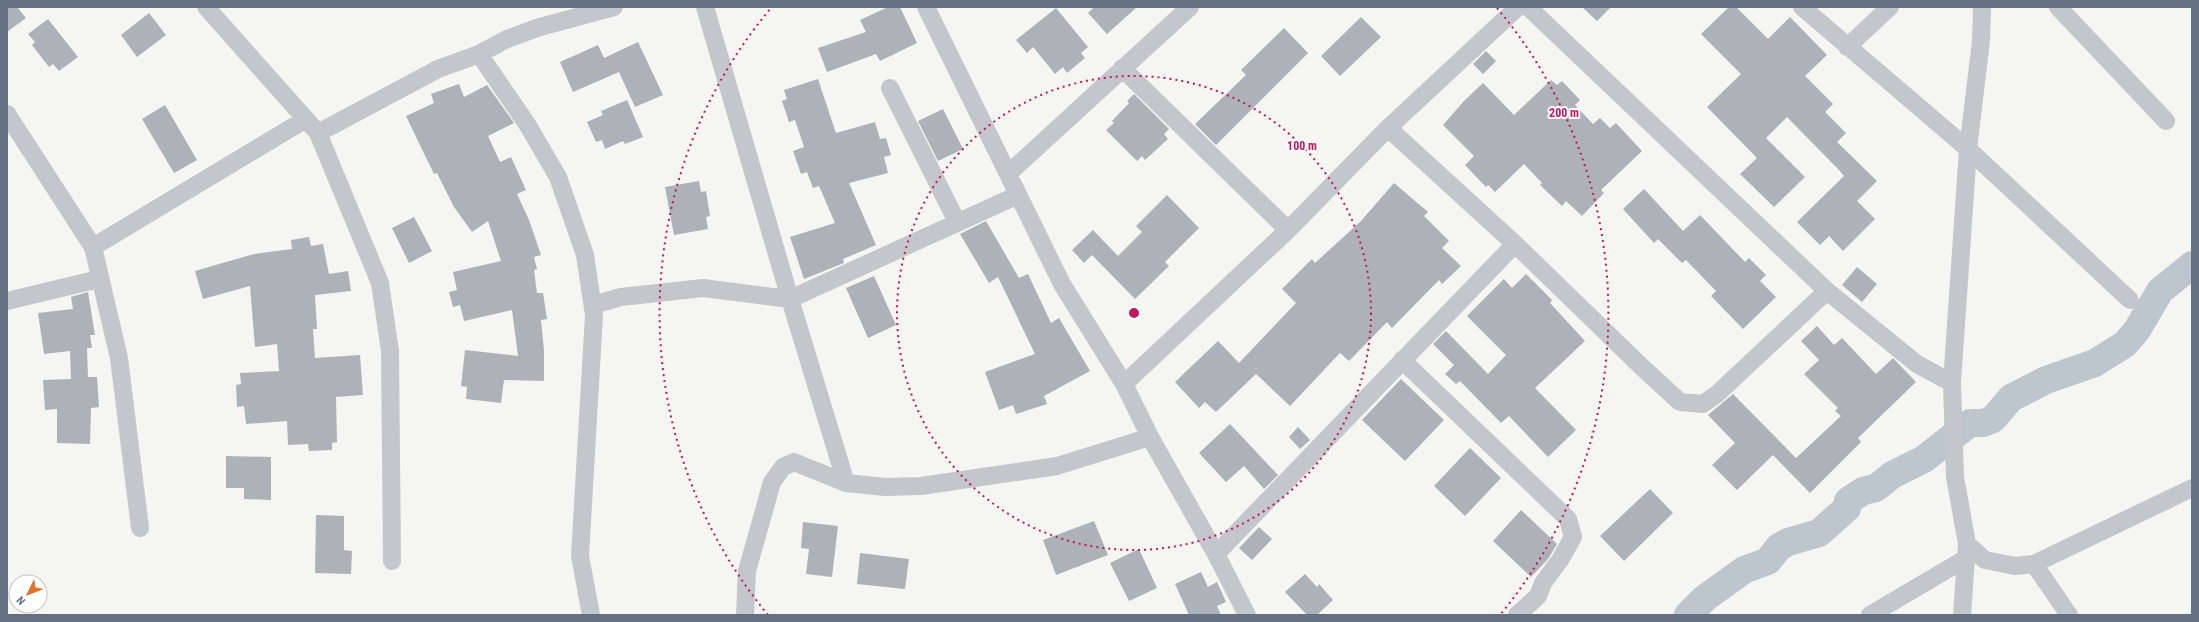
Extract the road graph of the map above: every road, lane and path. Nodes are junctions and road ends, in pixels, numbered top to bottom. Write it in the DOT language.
graph roads {
  1 [pos="206,7"];
  2 [pos="614,7"];
  3 [pos="705,7"];
  4 [pos="1190,7"];
  5 [pos="1518,7"];
  6 [pos="1528,7"];
  7 [pos="1802,7"];
  8 [pos="1890,7"];
  9 [pos="1982,7"];
  10 [pos="2058,7"];
  11 [pos="928,8"];
  12 [pos="1847,47"];
  13 [pos="479,54"];
  14 [pos="1122,68"];
  15 [pos="890,88"];
  16 [pos="7,114"];
  17 [pos="306,118"];
  18 [pos="2166,121"];
  19 [pos="1388,128"];
  20 [pos="318,133"];
  21 [pos="1968,149"];
  22 [pos="1008,174"];
  23 [pos="1018,195"];
  24 [pos="957,222"];
  25 [pos="1288,230"];
  26 [pos="1515,244"];
  27 [pos="93,247"];
  28 [pos="99,278"];
  29 [pos="1827,291"];
  30 [pos="790,299"];
  31 [pos="2130,300"];
  32 [pos="7,301"];
  33 [pos="593,305"];
  34 [pos="1402,360"];
  35 [pos="1952,382"];
  36 [pos="1124,384"];
  37 [pos="1150,437"];
  38 [pos="846,483"];
  39 [pos="2192,488"];
  40 [pos="140,528"];
  41 [pos="1966,551"];
  42 [pos="1216,554"];
  43 [pos="392,561"];
  44 [pos="2034,564"];
  45 [pos="592,615"];
  46 [pos="745,615"];
  47 [pos="1247,615"];
  48 [pos="1517,615"];
  49 [pos="1870,615"];
  50 [pos="1962,615"];
  51 [pos="2069,615"];
  1 -- 17 [label="street"];
  2 -- 13 [label="street"];
  3 -- 30 [label="street"];
  4 -- 14 [label="street"];
  5 -- 19 [label="street"];
  6 -- 29 [label="street"];
  7 -- 12 [label="street"];
  8 -- 12 [label="street"];
  9 -- 21 [label="street"];
  10 -- 18 [label="street"];
  11 -- 22 [label="street"];
  12 -- 21 [label="street"];
  13 -- 20 [label="street"];
  13 -- 33 [label="street"];
  14 -- 22 [label="street"];
  14 -- 25 [label="street"];
  15 -- 24 [label="street"];
  16 -- 27 [label="street"];
  17 -- 20 [label="street"];
  17 -- 27 [label="street"];
  19 -- 25 [label="street"];
  19 -- 26 [label="street"];
  20 -- 43 [label="street"];
  21 -- 31 [label="street"];
  21 -- 35 [label="street"];
  22 -- 23 [label="street"];
  23 -- 24 [label="street"];
  23 -- 36 [label="street"];
  24 -- 30 [label="street"];
  25 -- 36 [label="street"];
  26 -- 29 [label="street"];
  26 -- 34 [label="street"];
  27 -- 28 [label="street"];
  28 -- 32 [label="street"];
  28 -- 40 [label="street"];
  29 -- 35 [label="street"];
  30 -- 33 [label="street"];
  30 -- 38 [label="street"];
  33 -- 45 [label="street"];
  34 -- 42 [label="street"];
  34 -- 48 [label="street"];
  35 -- 41 [label="street"];
  36 -- 37 [label="street"];
  37 -- 38 [label="street"];
  37 -- 42 [label="street"];
  38 -- 46 [label="street"];
  39 -- 44 [label="street"];
  41 -- 44 [label="street"];
  41 -- 49 [label="street"];
  41 -- 50 [label="street"];
  42 -- 47 [label="street"];
  44 -- 51 [label="street"];
}
